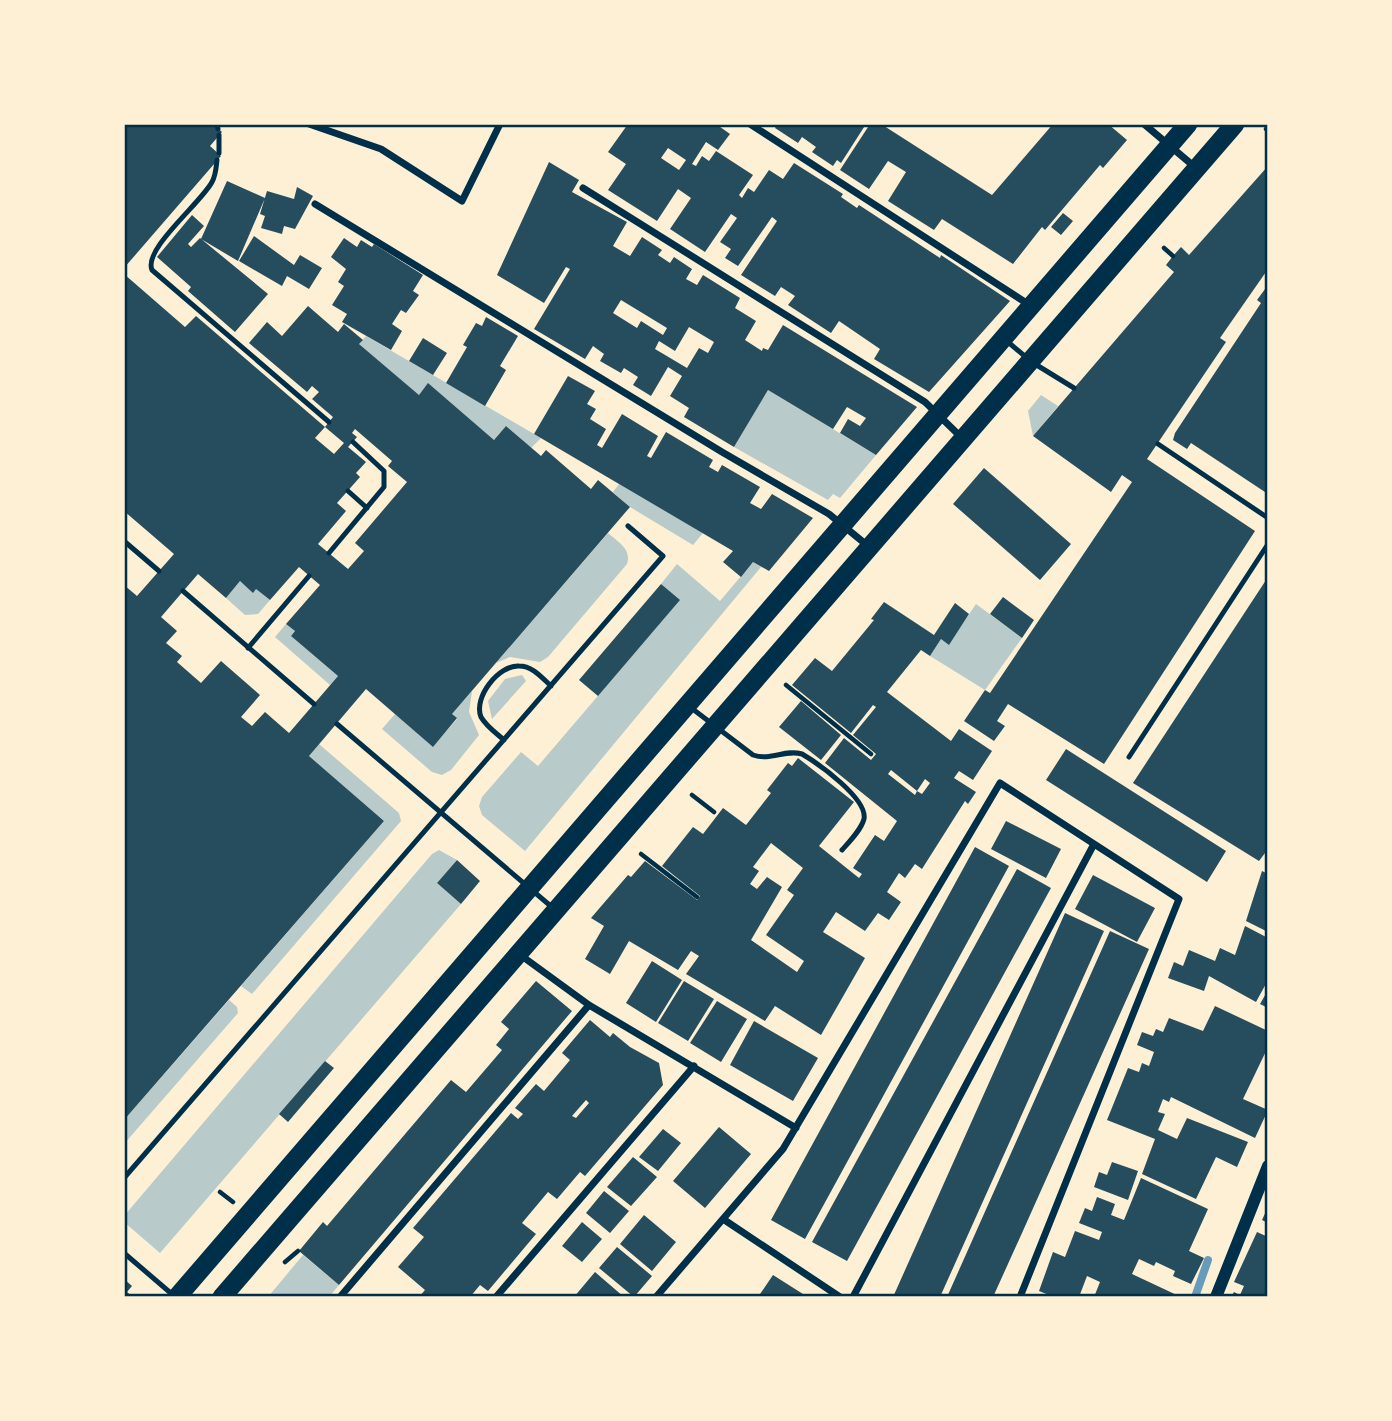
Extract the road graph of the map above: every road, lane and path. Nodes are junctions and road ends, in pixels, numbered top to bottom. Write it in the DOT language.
graph roads {
  1 [pos="309,124"];
  2 [pos="500,124"];
  3 [pos="750,124"];
  4 [pos="1144,124"];
  5 [pos="1188,124"];
  6 [pos="1236,124"];
  7 [pos="218,130"];
  8 [pos="1170,146"];
  9 [pos="1197,169"];
  10 [pos="583,188"];
  11 [pos="316,204"];
  12 [pos="1164,248"];
  13 [pos="1173,256"];
  14 [pos="1032,306"];
  15 [pos="1004,339"];
  16 [pos="1030,361"];
  17 [pos="1074,388"];
  18 [pos="939,413"];
  19 [pos="329,422"];
  20 [pos="963,439"];
  21 [pos="353,442"];
  22 [pos="1157,444"];
  23 [pos="348,491"];
  24 [pos="367,508"];
  25 [pos="1268,518"];
  26 [pos="843,525"];
  27 [pos="628,526"];
  28 [pos="124,541"];
  29 [pos="1268,544"];
  30 [pos="870,547"];
  31 [pos="329,553"];
  32 [pos="159,571"];
  33 [pos="309,576"];
  34 [pos="183,591"];
  35 [pos="248,648"];
  36 [pos="786,685"];
  37 [pos="551,686"];
  38 [pos="314,704"];
  39 [pos="687,705"];
  40 [pos="337,724"];
  41 [pos="714,727"];
  42 [pos="504,740"];
  43 [pos="872,754"];
  44 [pos="1129,757"];
  45 [pos="691,795"];
  46 [pos="714,812"];
  47 [pos="441,813"];
  48 [pos="1094,844"];
  49 [pos="842,850"];
  50 [pos="641,854"];
  51 [pos="530,888"];
  52 [pos="697,897"];
  53 [pos="556,910"];
  54 [pos="519,954"];
  55 [pos="589,1005"];
  56 [pos="694,1066"];
  57 [pos="796,1128"];
  58 [pos="1268,1166"];
  59 [pos="124,1178"];
  60 [pos="220,1192"];
  61 [pos="235,1203"];
  62 [pos="723,1219"];
  63 [pos="298,1251"];
  64 [pos="124,1253"];
  65 [pos="288,1259"];
  66 [pos="176,1297"];
  67 [pos="222,1297"];
  68 [pos="340,1297"];
  69 [pos="496,1297"];
  70 [pos="656,1297"];
  71 [pos="840,1297"];
  72 [pos="853,1297"];
  73 [pos="1020,1297"];
  74 [pos="1216,1297"];
  1 -- 2 [label="street"];
  3 -- 14 [label="street"];
  4 -- 8 [label="street"];
  5 -- 8 [label="highway"];
  6 -- 9 [label="highway"];
  7 -- 19 [label="lane"];
  8 -- 9 [label="street"];
  8 -- 14 [label="highway"];
  9 -- 16 [label="highway"];
  10 -- 18 [label="street"];
  11 -- 26 [label="street"];
  12 -- 13 [label="path"];
  14 -- 15 [label="highway"];
  15 -- 16 [label="lane"];
  15 -- 18 [label="highway"];
  16 -- 17 [label="lane"];
  16 -- 20 [label="highway"];
  18 -- 20 [label="street"];
  18 -- 26 [label="highway"];
  20 -- 30 [label="highway"];
  21 -- 24 [label="lane"];
  22 -- 25 [label="lane"];
  23 -- 24 [label="lane"];
  24 -- 31 [label="lane"];
  26 -- 30 [label="street"];
  26 -- 39 [label="highway"];
  27 -- 37 [label="lane"];
  28 -- 32 [label="lane"];
  29 -- 44 [label="lane"];
  30 -- 41 [label="highway"];
  33 -- 35 [label="lane"];
  34 -- 35 [label="lane"];
  35 -- 38 [label="lane"];
  36 -- 43 [label="path"];
  37 -- 42 [label="lane"];
  37 -- 42 [label="lane"];
  39 -- 41 [label="lane"];
  39 -- 51 [label="highway"];
  40 -- 47 [label="lane"];
  41 -- 49 [label="lane"];
  41 -- 53 [label="highway"];
  42 -- 47 [label="lane"];
  45 -- 46 [label="path"];
  47 -- 51 [label="lane"];
  47 -- 59 [label="lane"];
  48 -- 57 [label="street"];
  48 -- 72 [label="street"];
  48 -- 73 [label="street"];
  50 -- 52 [label="path"];
  51 -- 53 [label="lane"];
  51 -- 66 [label="highway"];
  53 -- 54 [label="highway"];
  54 -- 55 [label="street"];
  54 -- 67 [label="highway"];
  55 -- 56 [label="street"];
  55 -- 68 [label="street"];
  56 -- 57 [label="street"];
  56 -- 69 [label="street"];
  57 -- 62 [label="street"];
  58 -- 74 [label="street"];
  60 -- 61 [label="path"];
  62 -- 70 [label="street"];
  62 -- 71 [label="street"];
  63 -- 65 [label="path"];
  64 -- 66 [label="lane"];
}
